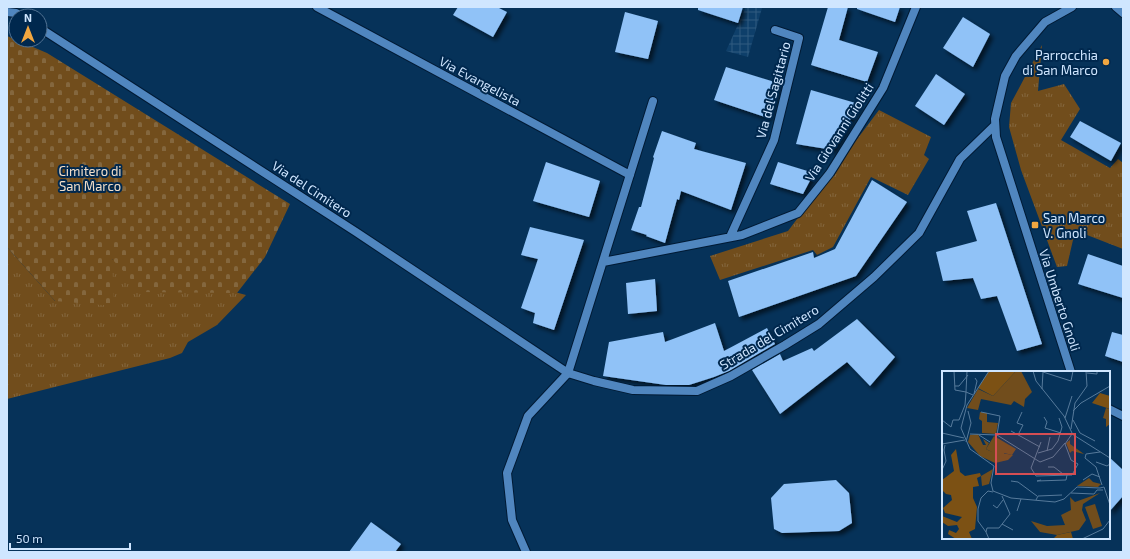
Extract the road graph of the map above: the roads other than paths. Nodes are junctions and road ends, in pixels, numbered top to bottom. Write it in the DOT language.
graph roads {
  1 [pos="319,7"];
  2 [pos="916,7"];
  3 [pos="1072,7"];
  4 [pos="1116,7"];
  5 [pos="1123,14"];
  6 [pos="775,30"];
  7 [pos="48,33"];
  8 [pos="653,101"];
  9 [pos="994,126"];
  10 [pos="630,175"];
  11 [pos="730,237"];
  12 [pos="603,262"];
  13 [pos="1071,371"];
  14 [pos="568,373"];
  15 [pos="1110,410"];
  16 [pos="1123,416"];
  17 [pos="526,552"];
  1 -- 10 [label="street, Via Evangelista"];
  2 -- 11 [label="street, Via Giovanni Giolitti"];
  3 -- 9 [label="street, Via Umberto Gnoli"];
  4 -- 5 [label="street"];
  6 -- 11 [label="street, Via del Sagittario"];
  7 -- 14 [label="street, Via del Cimitero"];
  8 -- 10 [label="street"];
  9 -- 13 [label="street, Via Umberto Gnoli"];
  9 -- 14 [label="street, Strada del Cimitero"];
  10 -- 12 [label="street"];
  11 -- 12 [label="street, Via Giovanni Giolitti"];
  12 -- 14 [label="street"];
  14 -- 17 [label="street"];
  15 -- 16 [label="street"];
}
